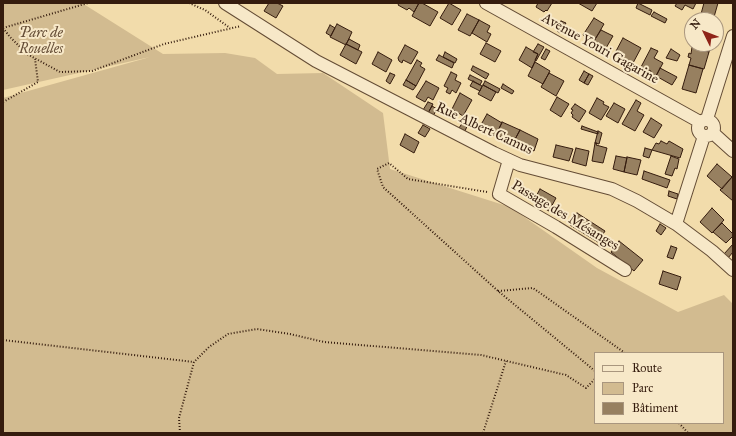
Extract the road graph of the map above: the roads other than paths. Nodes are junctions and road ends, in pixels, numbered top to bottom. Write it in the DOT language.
graph roads {
  1 [pos="225,3"];
  2 [pos="486,3"];
  3 [pos="733,36"];
  4 [pos="704,121"];
  5 [pos="708,134"];
  6 [pos="733,151"];
  7 [pos="509,160"];
  8 [pos="676,224"];
  9 [pos="625,270"];
  10 [pos="733,270"];
  1 -- 7 [label="street, Rue Albert Camus"];
  2 -- 4 [label="street, Avenue Youri Gagarine"];
  3 -- 4 [label="street"];
  4 -- 5 [label="street"];
  5 -- 6 [label="street"];
  5 -- 8 [label="street"];
  7 -- 8 [label="street, Rue Albert Camus"];
  7 -- 9 [label="street, Passage des Mésanges"];
  8 -- 10 [label="street, Rue Albert Camus"];
}
